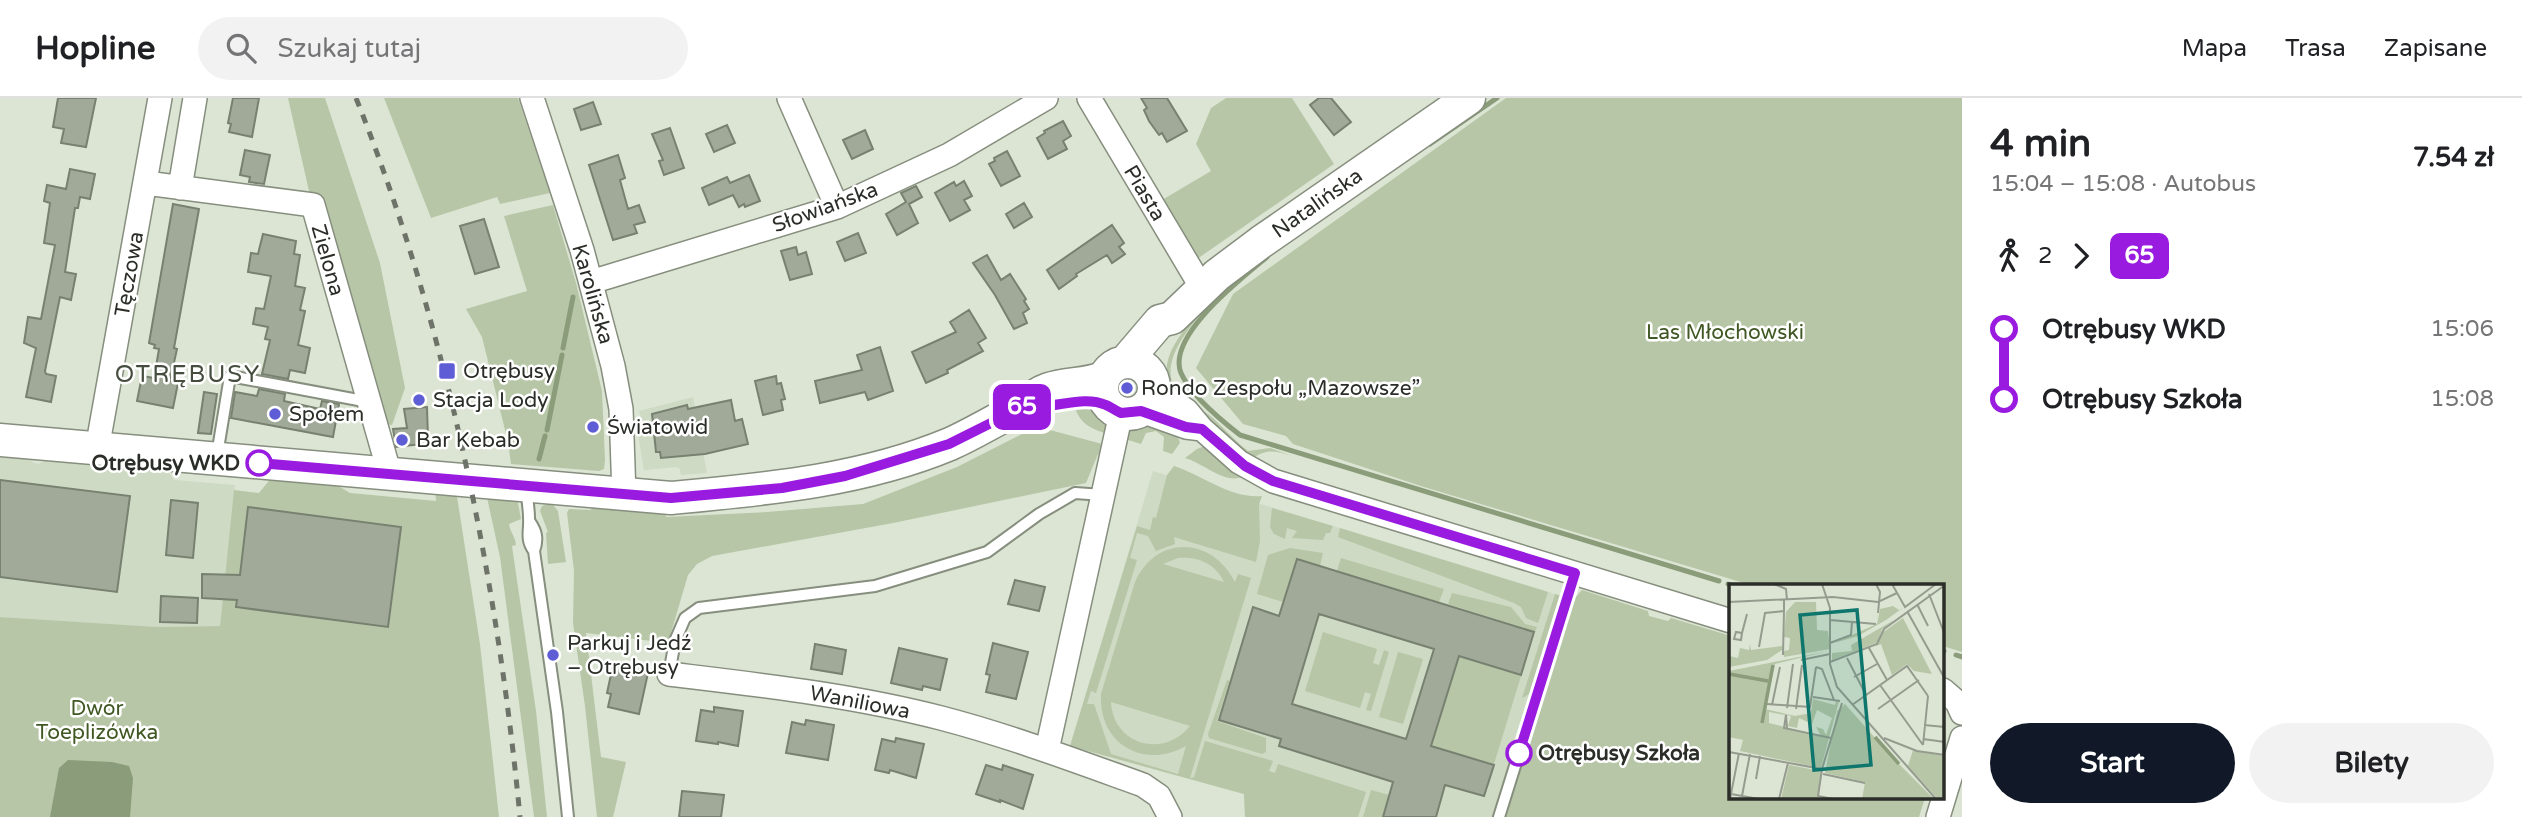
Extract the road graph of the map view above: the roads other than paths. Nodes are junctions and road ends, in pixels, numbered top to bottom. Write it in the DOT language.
graph roads {
  1 [pos="160,98"];
  2 [pos="195,98"];
  3 [pos="532,98"];
  4 [pos="789,98"];
  5 [pos="1046,98"];
  6 [pos="1089,98"];
  7 [pos="1469,98"];
  8 [pos="146,183"];
  9 [pos="180,188"];
  10 [pos="837,207"];
  11 [pos="591,282"];
  12 [pos="1202,288"];
  13 [pos="1129,390"];
  14 [pos="369,402"];
  15 [pos="0,440"];
  16 [pos="97,449"];
  17 [pos="216,459"];
  18 [pos="390,475"];
  19 [pos="526,486"];
  20 [pos="624,495"];
  21 [pos="1103,495"];
  22 [pos="1575,573"];
  23 [pos="1729,620"];
  24 [pos="669,674"];
  25 [pos="1944,691"];
  26 [pos="1962,712"];
  27 [pos="1962,738"];
  28 [pos="1048,750"];
  29 [pos="1944,797"];
  30 [pos="1943,800"];
  31 [pos="568,817"];
  32 [pos="1170,817"];
  33 [pos="1499,817"];
  34 [pos="1938,817"];
  1 -- 8 [label="street, Tęczowa"];
  2 -- 9 [label="street"];
  3 -- 11 [label="street, Karolińska"];
  4 -- 10 [label="street"];
  5 -- 10 [label="street, Słowiańska"];
  6 -- 12 [label="street, Piasta"];
  7 -- 12 [label="main road, Natalińska"];
  8 -- 9 [label="street, Zielona"];
  8 -- 16 [label="street, Tęczowa"];
  9 -- 14 [label="street, Zielona"];
  10 -- 11 [label="street, Słowiańska"];
  11 -- 20 [label="street, Karolińska"];
  12 -- 13 [label="main road, Natalińska"];
  13 -- 20 [label="main road"];
  13 -- 21 [label="street"];
  13 -- 22 [label="street"];
  14 -- 17 [label="lane"];
  14 -- 18 [label="street, Zielona"];
  15 -- 16 [label="main road"];
  16 -- 17 [label="main road"];
  17 -- 18 [label="main road"];
  18 -- 19 [label="main road"];
  19 -- 20 [label="main road"];
  19 -- 31 [label="lane"];
  21 -- 24 [label="lane"];
  21 -- 28 [label="street"];
  22 -- 23 [label="street"];
  22 -- 33 [label="lane"];
  24 -- 28 [label="street, Waniliowa"];
  25 -- 26 [label="street"];
  27 -- 29 [label="street"];
  28 -- 32 [label="street, Waniliowa"];
  30 -- 34 [label="street"];
}
